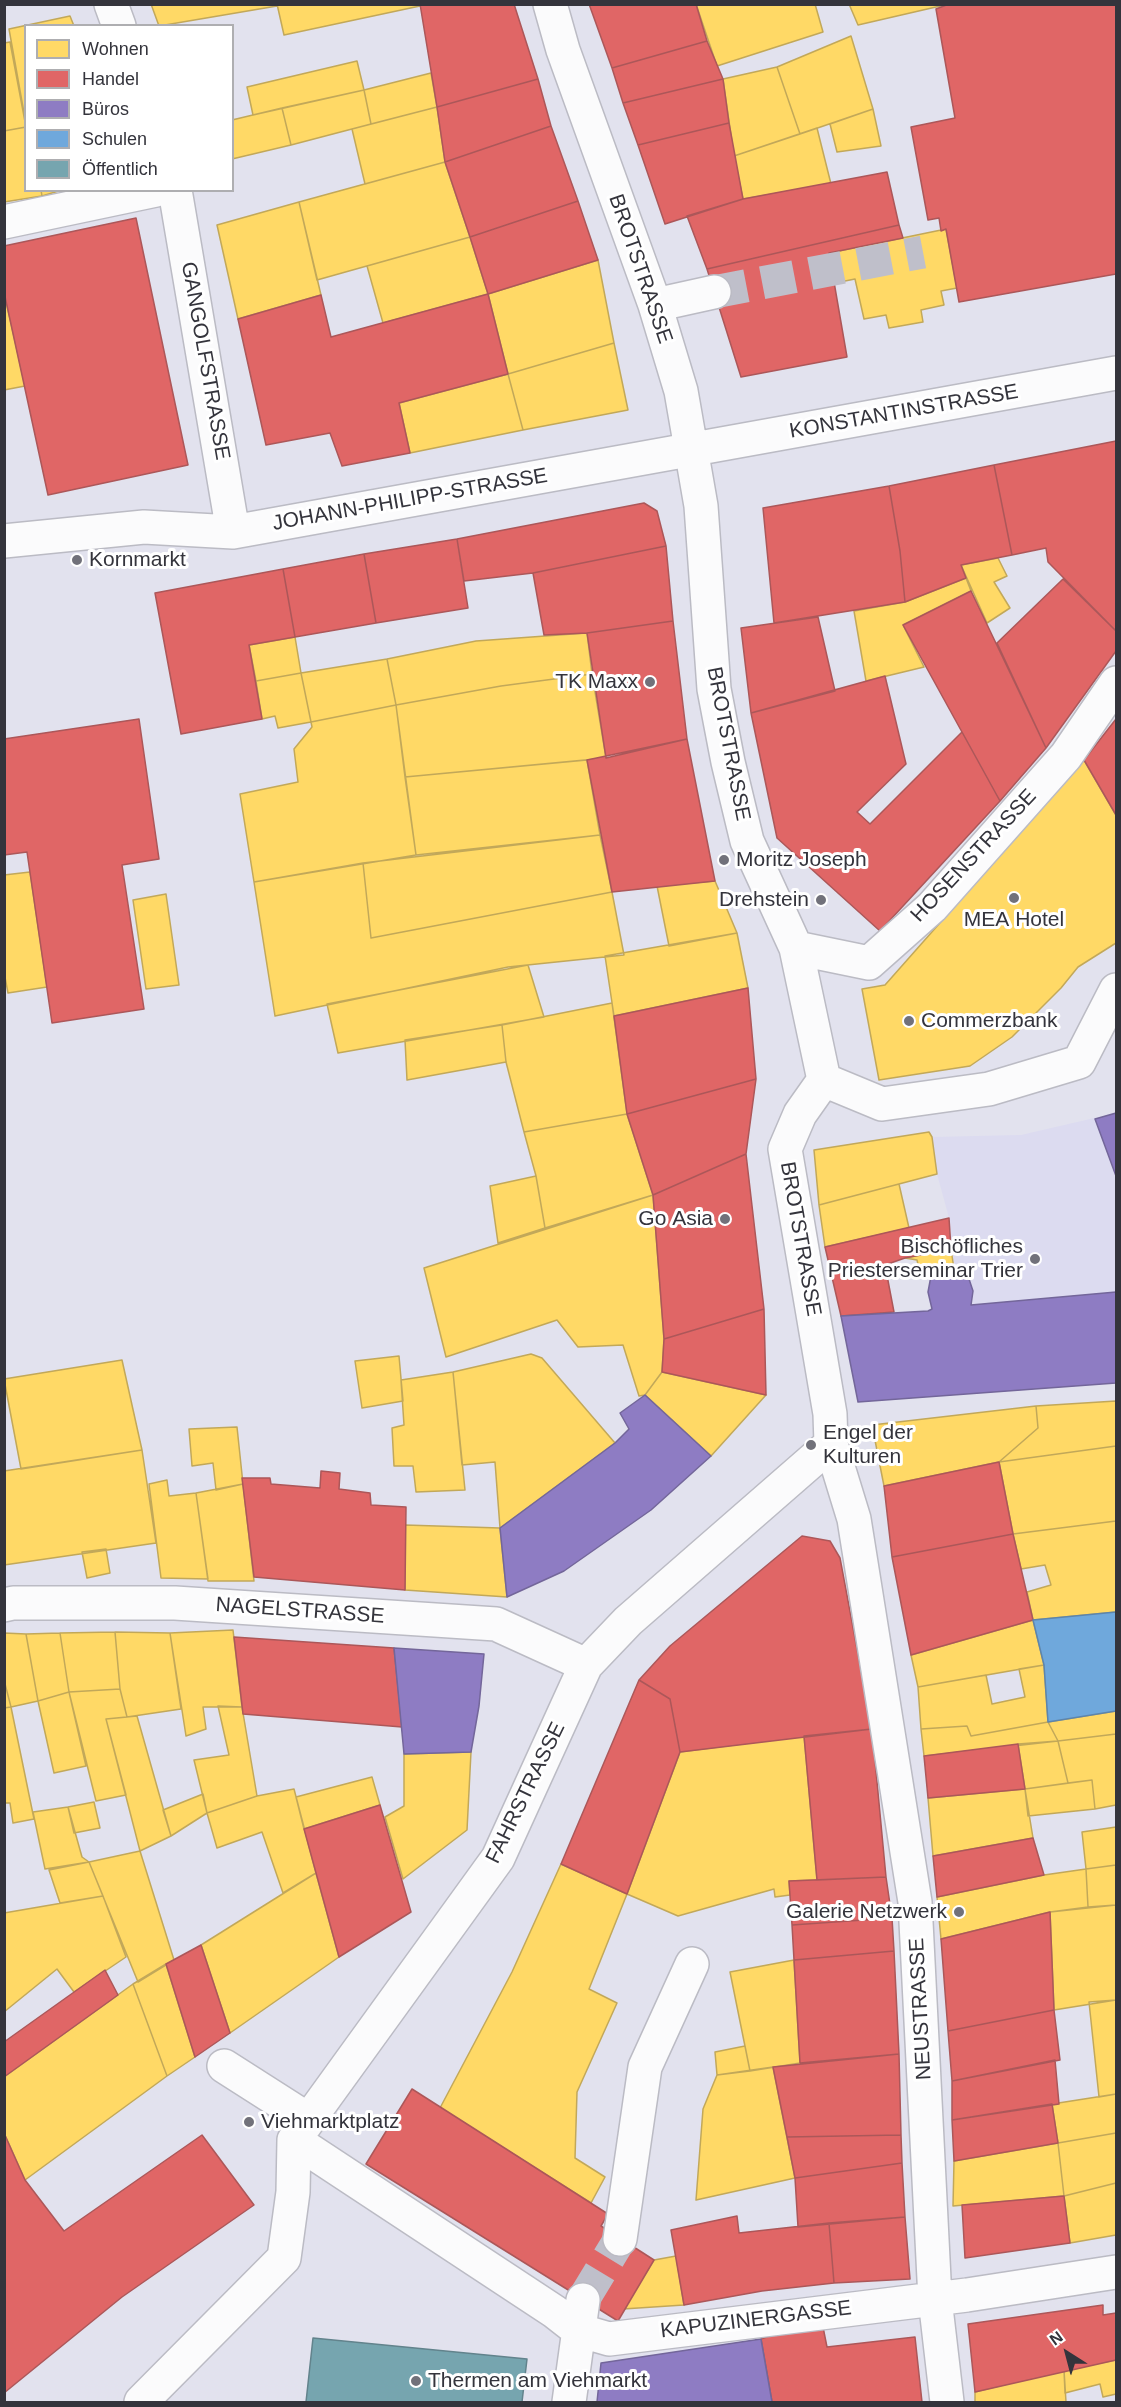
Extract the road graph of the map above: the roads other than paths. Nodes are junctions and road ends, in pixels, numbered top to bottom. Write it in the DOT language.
graph roads {
  1 [pos="111,4"];
  2 [pos="550,4"];
  3 [pos="117,24"];
  4 [pos="146,192"];
  5 [pos="176,192"];
  6 [pos="4,222"];
  7 [pos="714,292"];
  8 [pos="654,305"];
  9 [pos="1116,373"];
  10 [pos="691,450"];
  11 [pos="233,532"];
  12 [pos="4,541"];
  13 [pos="1116,683"];
  14 [pos="796,948"];
  15 [pos="1116,990"];
  16 [pos="824,1080"];
  17 [pos="831,1444"];
  18 [pos="4,1605"];
  19 [pos="586,1665"];
  20 [pos="692,1964"];
  21 [pos="224,2066"];
  22 [pos="300,2130"];
  23 [pos="620,2239"];
  24 [pos="1116,2272"];
  25 [pos="935,2299"];
  26 [pos="581,2315"];
  27 [pos="141,2403"];
  28 [pos="569,2403"];
  29 [pos="947,2403"];
  1 -- 3 [label="street"];
  2 -- 8 [label="street, BROTSTRASSE"];
  4 -- 6 [label="street"];
  5 -- 11 [label="street, GANGOLFSTRASSE"];
  7 -- 8 [label="street"];
  8 -- 10 [label="street, BROTSTRASSE"];
  9 -- 10 [label="street, KONSTANTINSTRASSE"];
  10 -- 11 [label="street, JOHANN-PHILIPP-STRASSE"];
  10 -- 14 [label="street, BROTSTRASSE"];
  11 -- 12 [label="street, JOHANN-PHILIPP-STRASSE"];
  13 -- 14 [label="street, HOSENSTRASSE"];
  14 -- 16 [label="street, BROTSTRASSE"];
  15 -- 16 [label="street"];
  16 -- 17 [label="street, BROTSTRASSE"];
  17 -- 19 [label="street, FAHRSTRASSE"];
  17 -- 25 [label="street, NEUSTRASSE"];
  18 -- 19 [label="street, NAGELSTRASSE"];
  19 -- 22 [label="street, FAHRSTRASSE"];
  20 -- 23 [label="street"];
  21 -- 22 [label="street"];
  22 -- 26 [label="street"];
  22 -- 27 [label="street"];
  24 -- 25 [label="street, KAPUZINERGASSE"];
  25 -- 26 [label="street, KAPUZINERGASSE"];
  25 -- 29 [label="street, NEUSTRASSE"];
  26 -- 28 [label="street"];
}
